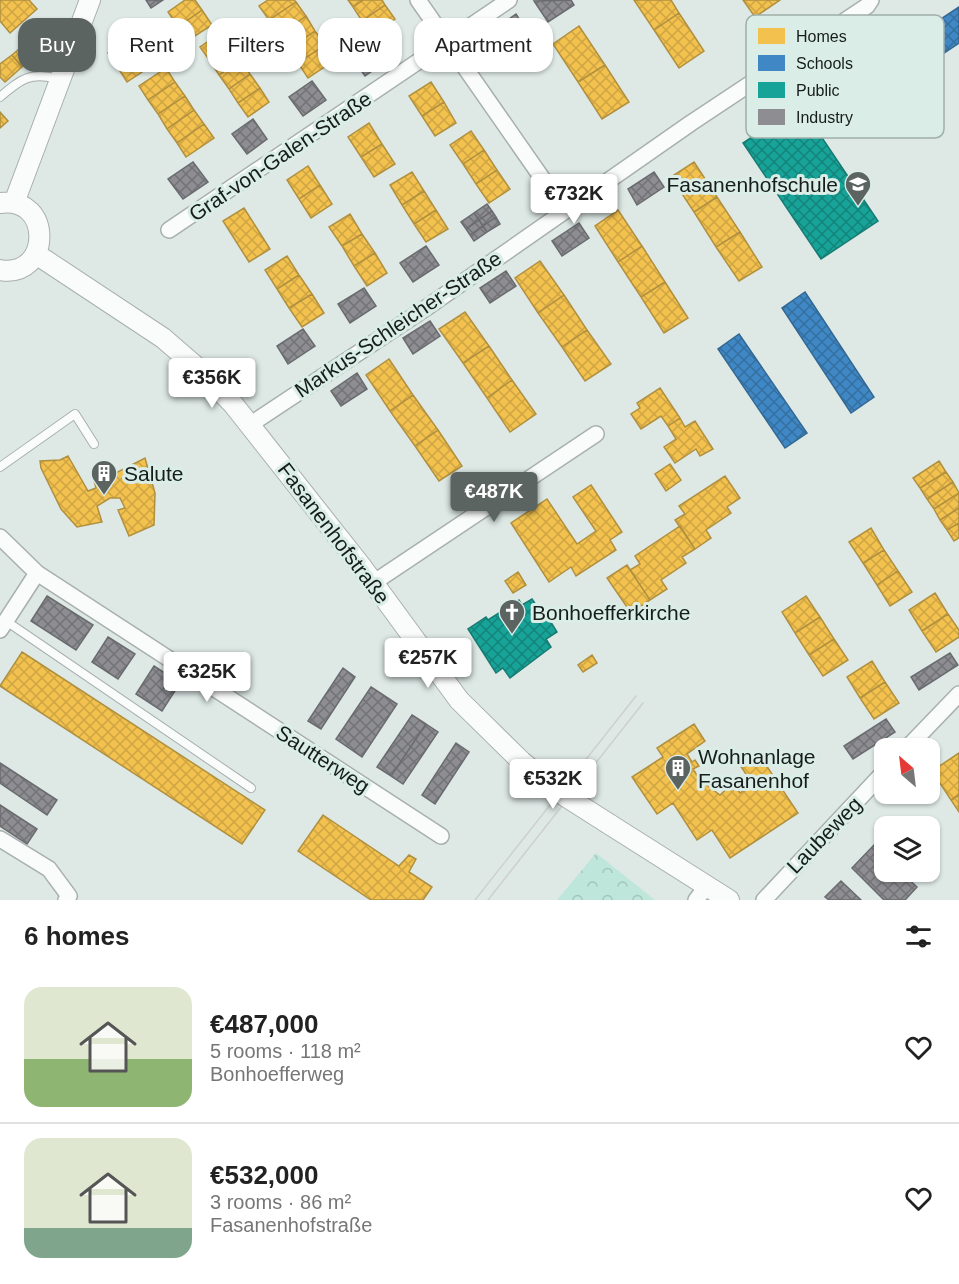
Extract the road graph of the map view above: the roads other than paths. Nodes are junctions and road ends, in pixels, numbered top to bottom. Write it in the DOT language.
graph roads {
  1 [pos="90,0"];
  2 [pos="417,0"];
  3 [pos="509,0"];
  4 [pos="871,0"];
  5 [pos="854,15"];
  6 [pos="429,18"];
  7 [pos="483,18"];
  8 [pos="414,65"];
  9 [pos="467,72"];
  10 [pos="60,80"];
  11 [pos="746,88"];
  12 [pos="0,97"];
  13 [pos="7,203"];
  14 [pos="565,211"];
  15 [pos="169,230"];
  16 [pos="36,254"];
  17 [pos="0,270"];
  18 [pos="251,424"];
  19 [pos="596,434"];
  20 [pos="94,444"];
  21 [pos="0,467"];
  22 [pos="0,537"];
  23 [pos="37,573"];
  24 [pos="373,583"];
  25 [pos="3,625"];
  26 [pos="959,694"];
  27 [pos="917,738"];
  28 [pos="874,783"];
  29 [pos="251,788"];
  30 [pos="441,836"];
  31 [pos="0,839"];
  32 [pos="701,893"];
  33 [pos="66,900"];
  34 [pos="729,900"];
  35 [pos="764,900"];
  1 -- 10 [label="street"];
  2 -- 6 [label="street"];
  3 -- 7 [label="street, Graf-von-Galen-Straße"];
  4 -- 5 [label="street, Markus-Schleicher-Straße"];
  8 -- 15 [label="street, Graf-von-Galen-Straße"];
  9 -- 14 [label="street"];
  10 -- 12 [label="lane"];
  10 -- 13 [label="street"];
  11 -- 14 [label="street, Markus-Schleicher-Straße"];
  13 -- 16 [label="street"];
  14 -- 18 [label="street, Markus-Schleicher-Straße"];
  16 -- 17 [label="street"];
  16 -- 18 [label="street, Fasanenhofstraße"];
  18 -- 24 [label="street, Fasanenhofstraße"];
  19 -- 24 [label="street"];
  20 -- 21 [label="lane"];
  22 -- 23 [label="street, Sautterweg"];
  23 -- 25 [label="street"];
  23 -- 30 [label="street, Sautterweg"];
  24 -- 32 [label="street, Fasanenhofstraße, bridge"];
  25 -- 29 [label="lane"];
  26 -- 27 [label="street"];
  28 -- 35 [label="street, Laubeweg"];
  31 -- 33 [label="street"];
  32 -- 34 [label="street, Fasanenhofstraße"];
}
